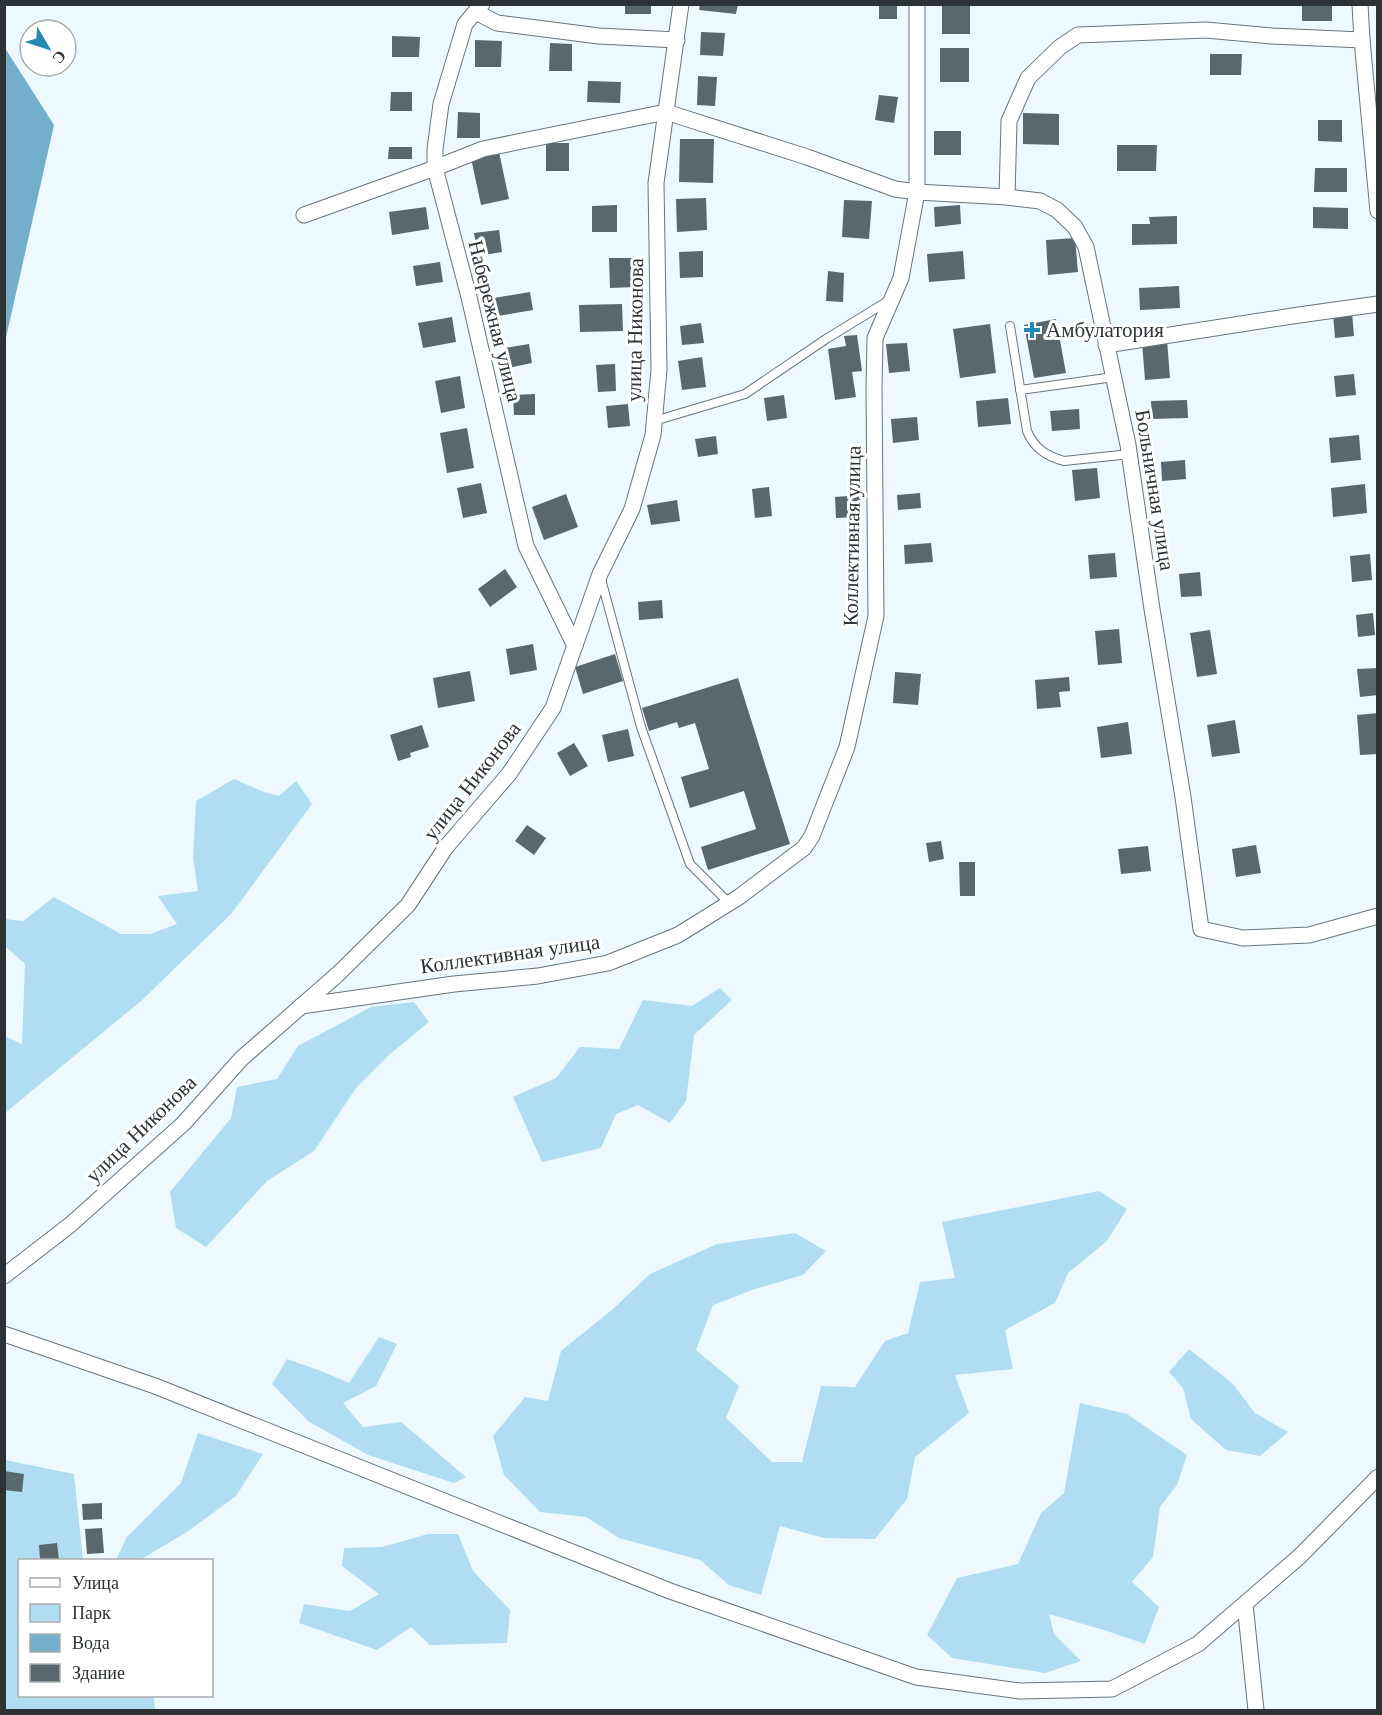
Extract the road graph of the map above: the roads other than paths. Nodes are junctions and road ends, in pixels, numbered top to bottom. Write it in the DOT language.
graph roads {
  1 [pos="681,4"];
  2 [pos="917,4"];
  3 [pos="1360,4"];
  4 [pos="479,8"];
  5 [pos="677,40"];
  6 [pos="1362,40"];
  7 [pos="666,112"];
  8 [pos="435,168"];
  9 [pos="917,192"];
  10 [pos="1007,197"];
  11 [pos="1377,210"];
  12 [pos="304,214"];
  13 [pos="892,299"];
  14 [pos="1377,304"];
  15 [pos="1010,326"];
  16 [pos="1106,345"];
  17 [pos="1114,377"];
  18 [pos="1020,390"];
  19 [pos="654,421"];
  20 [pos="1130,454"];
  21 [pos="600,574"];
  22 [pos="575,646"];
  23 [pos="729,903"];
  24 [pos="1377,916"];
  25 [pos="301,1006"];
  26 [pos="4,1276"];
  27 [pos="4,1334"];
  28 [pos="1377,1477"];
  29 [pos="1245,1604"];
  30 [pos="1256,1710"];
  1 -- 5 [label="street, улица Никонова"];
  2 -- 9 [label="street, Коллективная улица"];
  3 -- 6 [label="street"];
  4 -- 5 [label="street"];
  4 -- 8 [label="street, Набережная улица"];
  5 -- 7 [label="street, улица Никонова"];
  6 -- 10 [label="street"];
  6 -- 11 [label="street"];
  7 -- 8 [label="street"];
  7 -- 9 [label="street, Больничная улица"];
  7 -- 19 [label="street, улица Никонова"];
  8 -- 12 [label="street"];
  8 -- 22 [label="street, Набережная улица"];
  9 -- 10 [label="street, Больничная улица"];
  9 -- 13 [label="street, Коллективная улица"];
  10 -- 16 [label="street, Больничная улица"];
  13 -- 19 [label="lane"];
  13 -- 23 [label="street, Коллективная улица"];
  14 -- 16 [label="street"];
  15 -- 18 [label="lane"];
  16 -- 17 [label="street, Больничная улица"];
  17 -- 18 [label="lane"];
  17 -- 20 [label="street, Больничная улица"];
  18 -- 20 [label="lane"];
  19 -- 21 [label="street, улица Никонова"];
  20 -- 24 [label="street, Больничная улица"];
  21 -- 22 [label="street, улица Никонова"];
  21 -- 23 [label="lane"];
  22 -- 25 [label="street, улица Никонова"];
  23 -- 25 [label="street, Коллективная улица"];
  25 -- 26 [label="street, улица Никонова"];
  27 -- 29 [label="street"];
  28 -- 29 [label="street"];
  29 -- 30 [label="street"];
}
